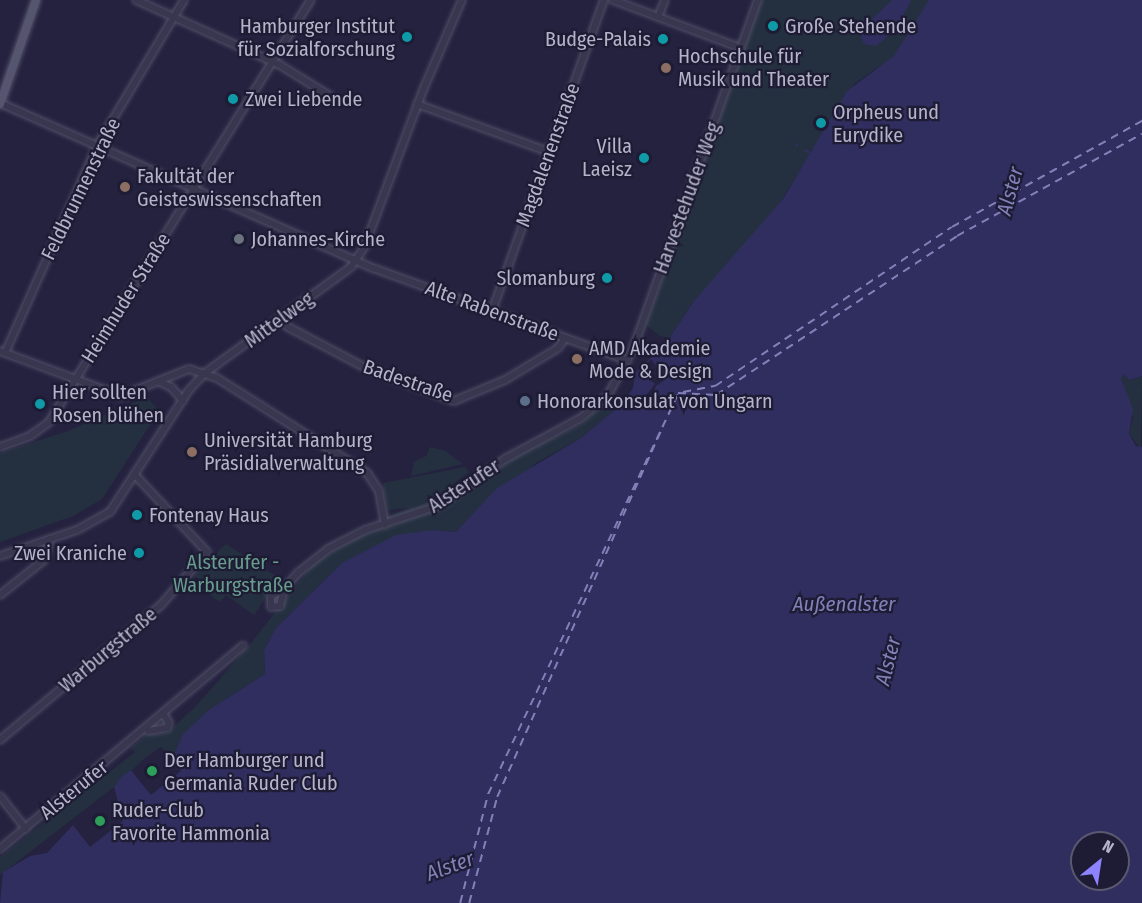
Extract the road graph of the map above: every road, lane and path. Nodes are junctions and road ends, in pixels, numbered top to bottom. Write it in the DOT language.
graph roads {
  1 [pos="36,0"];
  2 [pos="135,0"];
  3 [pos="184,0"];
  4 [pos="311,0"];
  5 [pos="462,0"];
  6 [pos="604,0"];
  7 [pos="613,0"];
  8 [pos="664,0"];
  9 [pos="758,0"];
  10 [pos="658,16"];
  11 [pos="173,18"];
  12 [pos="741,48"];
  13 [pos="272,63"];
  14 [pos="330,96"];
  15 [pos="0,103"];
  16 [pos="417,104"];
  17 [pos="98,146"];
  18 [pos="549,152"];
  19 [pos="195,189"];
  20 [pos="356,261"];
  21 [pos="492,311"];
  22 [pos="280,319"];
  23 [pos="566,338"];
  24 [pos="3,352"];
  25 [pos="628,361"];
  26 [pos="205,373"];
  27 [pos="75,380"];
  28 [pos="157,381"];
  29 [pos="183,401"];
  30 [pos="0,447"];
  31 [pos="136,476"];
  32 [pos="385,524"];
  33 [pos="51,539"];
  34 [pos="0,556"];
  35 [pos="284,590"];
  36 [pos="0,596"];
  37 [pos="243,646"];
  38 [pos="164,715"];
  39 [pos="144,732"];
  40 [pos="0,740"];
  41 [pos="0,796"];
  42 [pos="26,829"];
  43 [pos="1,848"];
  1 -- 15 [label="main road"];
  2 -- 11 [label="street"];
  3 -- 11 [label="street, Feldbrunnenstraße"];
  4 -- 13 [label="street, Heimhuder Straße"];
  5 -- 16 [label="street"];
  6 -- 18 [label="street, Magdalenenstraße"];
  7 -- 10 [label="street"];
  8 -- 10 [label="street"];
  9 -- 12 [label="street, Harvestehuder Weg"];
  10 -- 12 [label="street"];
  11 -- 13 [label="street"];
  11 -- 17 [label="street, Feldbrunnenstraße"];
  12 -- 25 [label="street, Harvestehuder Weg"];
  13 -- 14 [label="street"];
  13 -- 19 [label="street, Heimhuder Straße"];
  15 -- 17 [label="street, Alte Rabenstraße"];
  16 -- 18 [label="street"];
  16 -- 20 [label="street"];
  17 -- 19 [label="street, Alte Rabenstraße"];
  17 -- 24 [label="street, Feldbrunnenstraße"];
  18 -- 21 [label="street, Magdalenenstraße"];
  19 -- 20 [label="street, Alte Rabenstraße"];
  19 -- 27 [label="street, Heimhuder Straße"];
  20 -- 21 [label="street, Alte Rabenstraße"];
  20 -- 22 [label="street, Mittelweg"];
  21 -- 23 [label="street, Alte Rabenstraße"];
  22 -- 23 [label="street, Badestraße"];
  22 -- 26 [label="street, Mittelweg"];
  23 -- 25 [label="street, Alte Rabenstraße"];
  24 -- 27 [label="street"];
  25 -- 32 [label="street, Alsterufer"];
  26 -- 28 [label="street"];
  26 -- 29 [label="street, Mittelweg"];
  26 -- 32 [label="street"];
  27 -- 28 [label="street"];
  27 -- 30 [label="street, Heimhuder Straße"];
  28 -- 29 [label="street"];
  29 -- 31 [label="street, Mittelweg"];
  31 -- 33 [label="street, Mittelweg"];
  31 -- 40 [label="street, Warburgstraße"];
  32 -- 35 [label="street, Alsterufer"];
  33 -- 34 [label="street, Mittelweg"];
  33 -- 36 [label="street"];
  37 -- 38 [label="street, Alsterufer"];
  38 -- 39 [label="street, Alsterufer"];
  38 -- 39 [label="street, Alsterufer"];
  39 -- 42 [label="street, Alsterufer"];
  41 -- 42 [label="street"];
  42 -- 43 [label="street, Alsterufer"];
}
